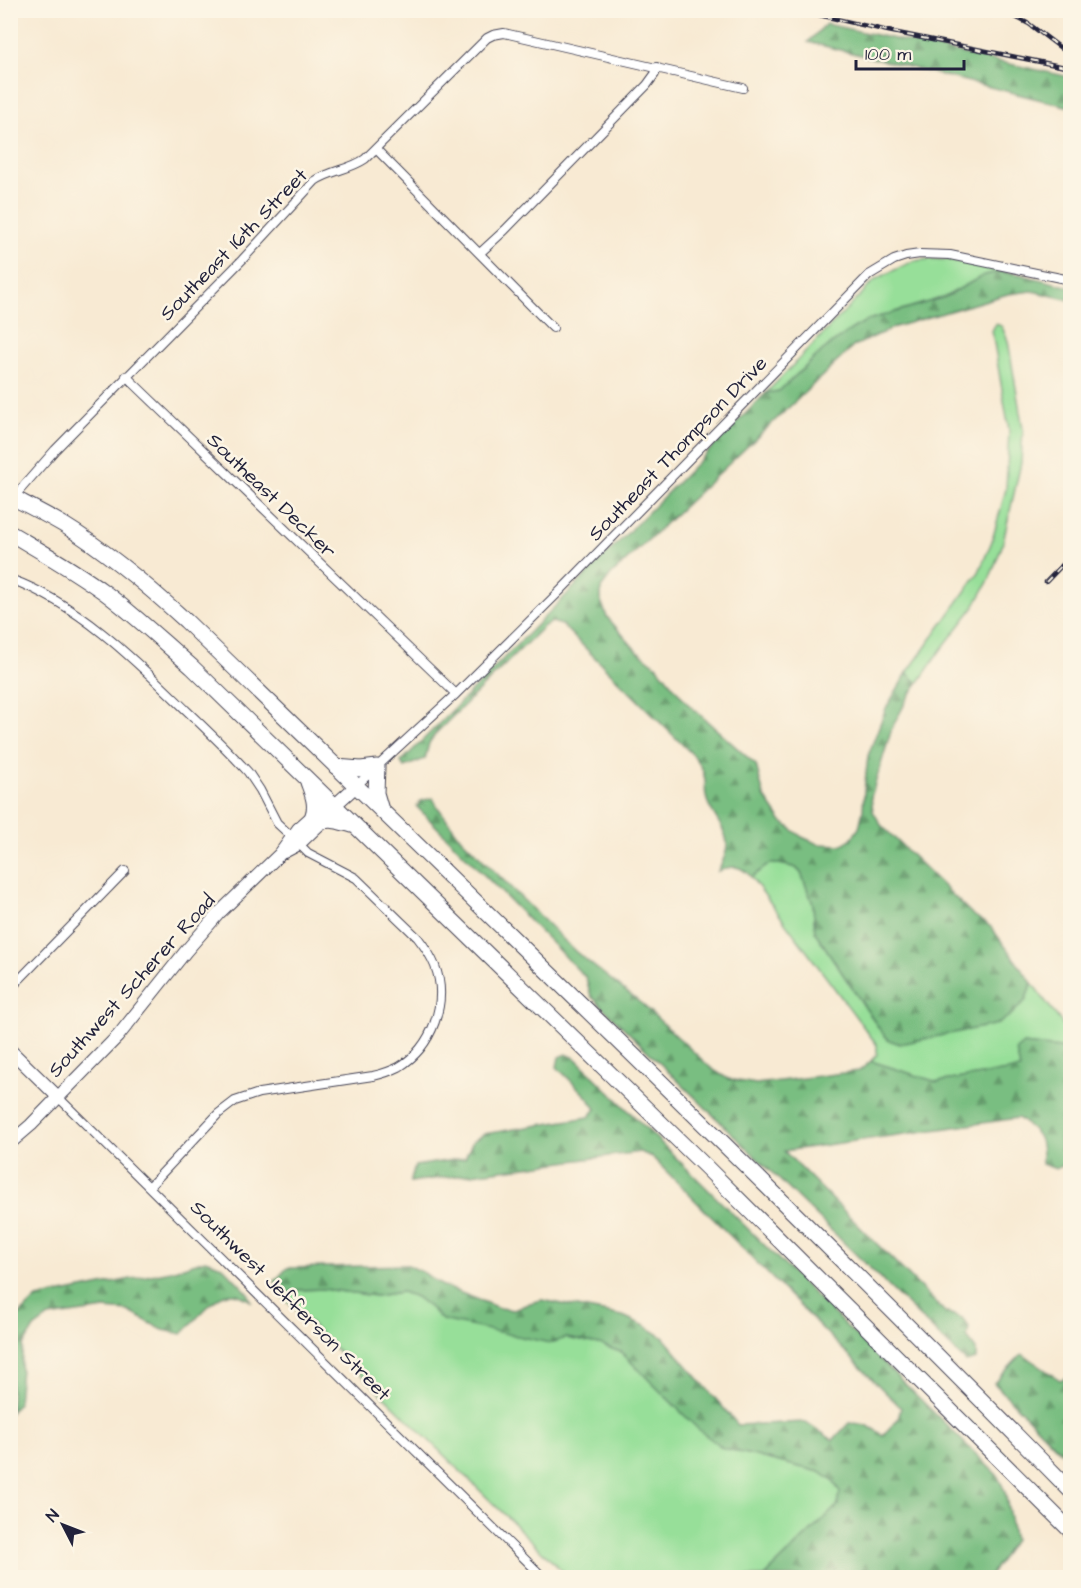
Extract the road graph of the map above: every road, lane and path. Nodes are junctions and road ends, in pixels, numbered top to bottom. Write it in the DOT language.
graph roads {
  1 [pos="657,67"];
  2 [pos="743,88"];
  3 [pos="376,149"];
  4 [pos="480,253"];
  5 [pos="1071,280"];
  6 [pos="553,328"];
  7 [pos="126,376"];
  8 [pos="12,497"];
  9 [pos="10,533"];
  10 [pos="10,579"];
  11 [pos="456,694"];
  12 [pos="336,766"];
  13 [pos="377,767"];
  14 [pos="307,780"];
  15 [pos="356,786"];
  16 [pos="334,806"];
  17 [pos="381,810"];
  18 [pos="318,818"];
  19 [pos="356,827"];
  20 [pos="295,840"];
  21 [pos="125,872"];
  22 [pos="10,989"];
  23 [pos="10,1050"];
  24 [pos="58,1097"];
  25 [pos="10,1143"];
  26 [pos="148,1187"];
  27 [pos="1071,1490"];
  28 [pos="1071,1530"];
  29 [pos="544,1578"];
  1 -- 2 [label="street"];
  1 -- 3 [label="street, Southeast 16th Street"];
  1 -- 4 [label="street"];
  3 -- 4 [label="street"];
  3 -- 7 [label="street, Southeast 16th Street"];
  4 -- 6 [label="street"];
  5 -- 11 [label="street, Southeast Thompson Drive"];
  7 -- 8 [label="street, Southeast 16th Street"];
  7 -- 11 [label="street, Southeast Decker"];
  8 -- 12 [label="highway"];
  9 -- 14 [label="highway"];
  10 -- 20 [label="street"];
  11 -- 13 [label="street, Southeast Thompson Drive"];
  12 -- 13 [label="highway"];
  12 -- 15 [label="highway"];
  13 -- 15 [label="street, Southeast Thompson Drive"];
  13 -- 17 [label="highway"];
  14 -- 16 [label="highway"];
  14 -- 18 [label="highway"];
  15 -- 16 [label="main road, Southwest Scherer Road"];
  15 -- 17 [label="highway"];
  16 -- 18 [label="main road, Southwest Scherer Road"];
  16 -- 19 [label="highway"];
  17 -- 27 [label="highway"];
  18 -- 19 [label="highway"];
  18 -- 20 [label="main road, Southwest Scherer Road"];
  19 -- 28 [label="highway"];
  20 -- 24 [label="main road, Southwest Scherer Road"];
  20 -- 26 [label="street"];
  21 -- 22 [label="street"];
  23 -- 24 [label="main road, Southwest Jefferson Street"];
  24 -- 25 [label="main road, Southwest Scherer Road"];
  24 -- 26 [label="street, Southwest Jefferson Street"];
  26 -- 29 [label="street, Southwest Jefferson Street"];
}
